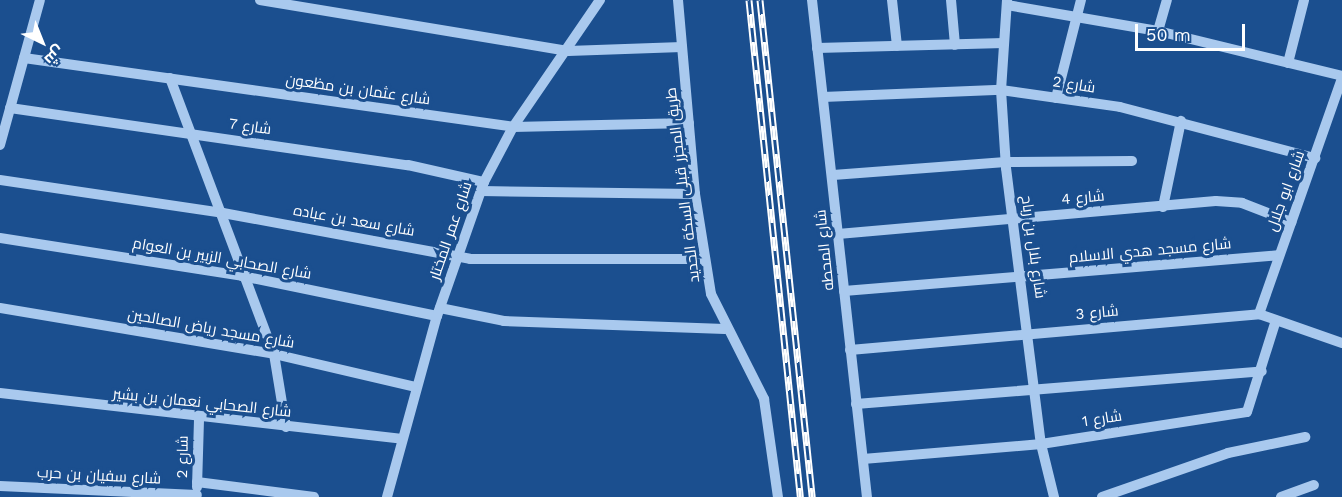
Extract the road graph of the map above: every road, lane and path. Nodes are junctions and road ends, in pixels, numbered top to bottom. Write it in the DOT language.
graph roads {
  1 [pos="40,0"];
  2 [pos="260,0"];
  3 [pos="600,0"];
  4 [pos="678,0"];
  5 [pos="812,0"];
  6 [pos="892,0"];
  7 [pos="951,0"];
  8 [pos="1081,0"];
  9 [pos="1167,0"];
  10 [pos="1304,0"];
  11 [pos="302,2"];
  12 [pos="1007,2"];
  13 [pos="1076,17"];
  14 [pos="1158,31"];
  15 [pos="1004,43"];
  16 [pos="955,45"];
  17 [pos="897,46"];
  18 [pos="682,47"];
  19 [pos="817,48"];
  20 [pos="568,51"];
  21 [pos="24,58"];
  22 [pos="1288,63"];
  23 [pos="1342,77"];
  24 [pos="170,78"];
  25 [pos="1001,90"];
  26 [pos="823,97"];
  27 [pos="1056,98"];
  28 [pos="10,108"];
  29 [pos="1181,121"];
  30 [pos="689,123"];
  31 [pos="513,127"];
  32 [pos="195,134"];
  33 [pos="0,145"];
  34 [pos="1315,158"];
  35 [pos="1132,161"];
  36 [pos="1006,162"];
  37 [pos="832,175"];
  38 [pos="0,180"];
  39 [pos="483,186"];
  40 [pos="695,194"];
  41 [pos="1163,207"];
  42 [pos="223,213"];
  43 [pos="1016,219"];
  44 [pos="1291,222"];
  45 [pos="838,234"];
  46 [pos="0,238"];
  47 [pos="1278,255"];
  48 [pos="459,256"];
  49 [pos="705,259"];
  50 [pos="1022,276"];
  51 [pos="247,277"];
  52 [pos="844,291"];
  53 [pos="0,308"];
  54 [pos="439,312"];
  55 [pos="1258,314"];
  56 [pos="1276,320"];
  57 [pos="725,329"];
  58 [pos="1029,334"];
  59 [pos="1342,343"];
  60 [pos="850,350"];
  61 [pos="274,354"];
  62 [pos="1262,371"];
  63 [pos="416,387"];
  64 [pos="1035,389"];
  65 [pos="0,393"];
  66 [pos="856,404"];
  67 [pos="199,418"];
  68 [pos="286,427"];
  69 [pos="1305,436"];
  70 [pos="402,439"];
  71 [pos="1041,444"];
  72 [pos="863,459"];
  73 [pos="197,482"];
  74 [pos="1314,485"];
  75 [pos="0,486"];
  76 [pos="245,492"];
  77 [pos="294,495"];
  78 [pos="197,496"];
  79 [pos="314,497"];
  80 [pos="387,497"];
  81 [pos="778,497"];
  82 [pos="867,497"];
  83 [pos="1054,497"];
  84 [pos="1102,497"];
  85 [pos="1281,497"];
  1 -- 21 [label="street"];
  2 -- 11 [label="street"];
  3 -- 20 [label="street, شارع عمر المختار"];
  4 -- 18 [label="street, طريق المجزر قبلى السكة الحديد"];
  5 -- 19 [label="street, شارع المحطه"];
  6 -- 17 [label="street"];
  7 -- 16 [label="street"];
  8 -- 13 [label="street"];
  9 -- 14 [label="street"];
  10 -- 22 [label="street"];
  11 -- 20 [label="street"];
  12 -- 13 [label="street"];
  12 -- 15 [label="street, شارع بلال بن رباح"];
  13 -- 14 [label="street"];
  13 -- 27 [label="street"];
  14 -- 22 [label="street"];
  15 -- 16 [label="street"];
  15 -- 25 [label="street, شارع بلال بن رباح"];
  16 -- 17 [label="street"];
  17 -- 19 [label="street"];
  18 -- 20 [label="street"];
  18 -- 30 [label="street, طريق المجزر قبلى السكة الحديد"];
  19 -- 26 [label="street, شارع المحطه"];
  20 -- 31 [label="street, شارع عمر المختار"];
  21 -- 24 [label="street, شارع عثمان بن مظعون"];
  21 -- 28 [label="street"];
  22 -- 23 [label="street"];
  23 -- 34 [label="street, شارع ابو جلال"];
  24 -- 31 [label="street, شارع عثمان بن مظعون"];
  24 -- 32 [label="street"];
  25 -- 26 [label="street, شارع 2"];
  25 -- 27 [label="street, شارع 2"];
  25 -- 36 [label="street, شارع بلال بن رباح"];
  26 -- 37 [label="street, شارع المحطه"];
  27 -- 29 [label="street, شارع 2"];
  28 -- 32 [label="street, شارع 7"];
  28 -- 33 [label="street"];
  29 -- 34 [label="street, شارع 2"];
  29 -- 41 [label="street"];
  30 -- 31 [label="street, شارع عثمان بن مظعون"];
  30 -- 40 [label="street, طريق المجزر قبلى السكة الحديد"];
  31 -- 39 [label="street, شارع عمر المختار"];
  32 -- 39 [label="street, شارع 7"];
  32 -- 42 [label="street"];
  34 -- 44 [label="street, شارع ابو جلال"];
  35 -- 36 [label="street"];
  36 -- 37 [label="street"];
  36 -- 43 [label="street, شارع بلال بن رباح"];
  37 -- 45 [label="street, شارع المحطه"];
  38 -- 42 [label="street, شارع سعد بن عباده"];
  39 -- 40 [label="street, شارع 7"];
  39 -- 48 [label="street, شارع عمر المختار"];
  40 -- 49 [label="street, طريق المجزر قبلى السكة الحديد"];
  41 -- 43 [label="street, شارع 4"];
  41 -- 44 [label="street, شارع 4"];
  42 -- 48 [label="street, شارع سعد بن عباده"];
  42 -- 51 [label="street"];
  43 -- 45 [label="street, شارع 4"];
  43 -- 50 [label="street, شارع بلال بن رباح"];
  44 -- 47 [label="street, شارع ابو جلال"];
  45 -- 52 [label="street, شارع المحطه"];
  46 -- 51 [label="street, شارع الصحابي الزبير بن العوام"];
  47 -- 50 [label="street, شارع مسجد هدي الاسلام"];
  47 -- 55 [label="street, شارع ابو جلال"];
  48 -- 49 [label="street, شارع سعد بن عباده"];
  48 -- 54 [label="street, شارع عمر المختار"];
  49 -- 57 [label="street, طريق المجزر قبلى السكة الحديد"];
  50 -- 52 [label="street, شارع مسجد هدي الاسلام"];
  50 -- 58 [label="street, شارع بلال بن رباح"];
  51 -- 54 [label="street, شارع الصحابي الزبير بن العوام"];
  51 -- 61 [label="street"];
  52 -- 60 [label="street, شارع المحطه"];
  53 -- 61 [label="street, شارع مسجد رياض الصالحين"];
  54 -- 57 [label="street, شارع الصحابي الزبير بن العوام"];
  54 -- 63 [label="street, شارع عمر المختار"];
  55 -- 56 [label="street, شارع 3"];
  55 -- 58 [label="street, شارع 3"];
  56 -- 59 [label="street, شارع 3"];
  56 -- 62 [label="street, شارع 1"];
  57 -- 81 [label="street, طريق المجزر قبلى السكة الحديد"];
  58 -- 60 [label="street, شارع 3"];
  58 -- 64 [label="street, شارع بلال بن رباح"];
  60 -- 66 [label="street, شارع المحطه"];
  61 -- 63 [label="street, شارع مسجد رياض الصالحين"];
  61 -- 68 [label="street"];
  62 -- 64 [label="street"];
  62 -- 71 [label="street, شارع 1"];
  63 -- 70 [label="street, شارع عمر المختار"];
  64 -- 66 [label="street"];
  64 -- 71 [label="street, شارع بلال بن رباح"];
  65 -- 67 [label="street, شارع الصحابي نعمان بن بشير"];
  66 -- 72 [label="street, شارع المحطه"];
  67 -- 68 [label="street, شارع الصحابي نعمان بن بشير"];
  67 -- 73 [label="street, شارع 2"];
  68 -- 70 [label="street, شارع الصحابي نعمان بن بشير"];
  69 -- 84 [label="street"];
  70 -- 80 [label="street, شارع عمر المختار"];
  71 -- 72 [label="street, شارع 1"];
  71 -- 83 [label="street, شارع بلال بن رباح"];
  72 -- 82 [label="street, شارع المحطه"];
  73 -- 76 [label="street"];
  73 -- 78 [label="street, شارع 2"];
  74 -- 85 [label="street"];
  75 -- 78 [label="street, شارع سفيان بن حرب"];
  76 -- 77 [label="street"];
  77 -- 79 [label="street"];
}
